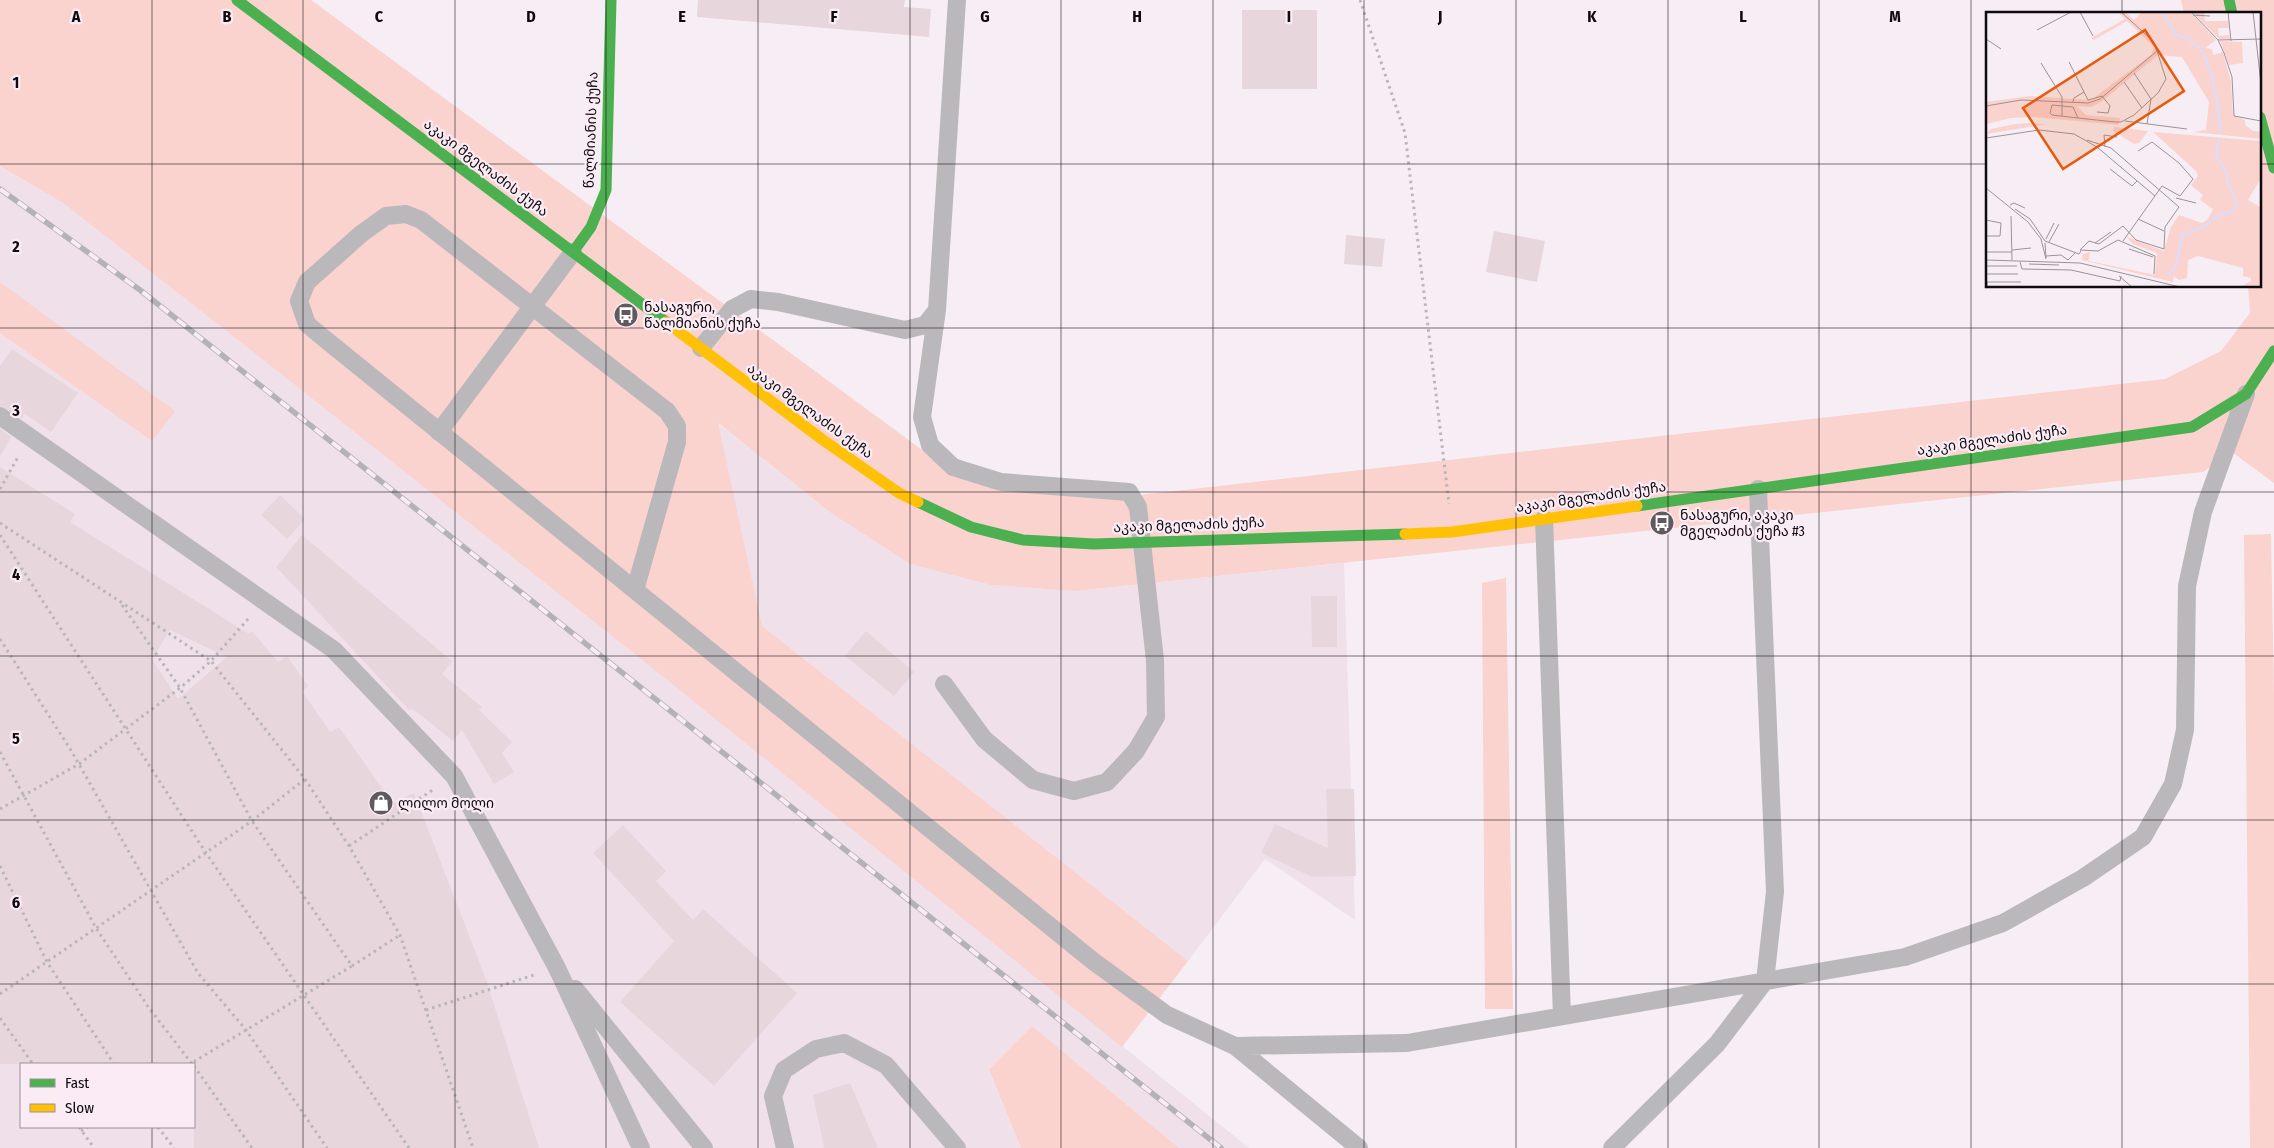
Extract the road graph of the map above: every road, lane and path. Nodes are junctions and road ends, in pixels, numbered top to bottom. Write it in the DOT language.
graph roads {
  1 [pos="237,0"];
  2 [pos="611,0"];
  3 [pos="957,0"];
  4 [pos="1360,0"];
  5 [pos="2262,124"];
  6 [pos="2274,168"];
  7 [pos="573,252"];
  8 [pos="533,307"];
  9 [pos="937,310"];
  10 [pos="701,348"];
  11 [pos="2274,351"];
  12 [pos="2246,394"];
  13 [pos="0,416"];
  14 [pos="439,432"];
  15 [pos="30,436"];
  16 [pos="1758,488"];
  17 [pos="0,489"];
  18 [pos="1544,519"];
  19 [pos="0,522"];
  20 [pos="1452,532"];
  21 [pos="0,535"];
  22 [pos="1140,542"];
  23 [pos="635,590"];
  24 [pos="264,601"];
  25 [pos="120,602"];
  26 [pos="0,639"];
  27 [pos="210,661"];
  28 [pos="944,684"];
  29 [pos="180,688"];
  30 [pos="126,729"];
  31 [pos="0,752"];
  32 [pos="79,764"];
  33 [pos="454,776"];
  34 [pos="305,779"];
  35 [pos="25,794"];
  36 [pos="0,809"];
  37 [pos="252,821"];
  38 [pos="349,846"];
  39 [pos="206,853"];
  40 [pos="0,866"];
  41 [pos="150,891"];
  42 [pos="96,928"];
  43 [pos="400,935"];
  44 [pos="47,962"];
  45 [pos="352,966"];
  46 [pos="557,968"];
  47 [pos="1765,981"];
  48 [pos="0,994"];
  49 [pos="303,995"];
  50 [pos="426,1010"];
  51 [pos="1562,1016"];
  52 [pos="0,1018"];
  53 [pos="246,1030"];
  54 [pos="1235,1046"];
  55 [pos="32,1063"];
  56 [pos="113,1063"];
  57 [pos="190,1063"];
  58 [pos="195,1063"];
  59 [pos="195,1069"];
  60 [pos="159,1128"];
  61 [pos="80,1129"];
  62 [pos="94,1148"];
  63 [pos="174,1148"];
  64 [pos="252,1148"];
  65 [pos="327,1148"];
  66 [pos="409,1148"];
  67 [pos="473,1148"];
  68 [pos="641,1148"];
  69 [pos="704,1148"];
  70 [pos="785,1148"];
  71 [pos="957,1148"];
  72 [pos="1359,1148"];
  73 [pos="1612,1148"];
  1 -- 7 [label="street, აკაკი მგელაძის ქუჩა"];
  2 -- 7 [label="street, წალმიანის ქუჩა"];
  3 -- 9 [label="lane"];
  4 -- 20 [label="path"];
  5 -- 6 [label="street"];
  7 -- 8 [label="lane"];
  7 -- 10 [label="street, აკაკი მგელაძის ქუჩა"];
  8 -- 14 [label="lane"];
  8 -- 14 [label="lane"];
  8 -- 23 [label="lane"];
  9 -- 10 [label="lane"];
  9 -- 22 [label="lane"];
  10 -- 22 [label="street, აკაკი მგელაძის ქუჩა"];
  11 -- 12 [label="street, აკაკი მგელაძის ქუჩა"];
  12 -- 16 [label="street, აკაკი მგელაძის ქუჩა"];
  12 -- 47 [label="lane"];
  13 -- 15 [label="lane"];
  14 -- 23 [label="lane"];
  15 -- 17 [label="path"];
  15 -- 24 [label="lane"];
  16 -- 18 [label="street, აკაკი მგელაძის ქუჩა"];
  16 -- 47 [label="lane"];
  18 -- 20 [label="street, აკაკი მგელაძის ქუჩა"];
  18 -- 51 [label="lane"];
  19 -- 25 [label="path"];
  20 -- 22 [label="street, აკაკი მგელაძის ქუჩა"];
  21 -- 30 [label="path"];
  22 -- 28 [label="lane"];
  23 -- 54 [label="lane"];
  24 -- 27 [label="path"];
  24 -- 33 [label="lane"];
  25 -- 27 [label="path"];
  25 -- 29 [label="path"];
  26 -- 32 [label="path"];
  27 -- 29 [label="path"];
  27 -- 34 [label="path"];
  29 -- 30 [label="path"];
  29 -- 37 [label="path"];
  30 -- 32 [label="path"];
  30 -- 39 [label="path"];
  31 -- 35 [label="path"];
  32 -- 35 [label="path"];
  32 -- 41 [label="path"];
  33 -- 38 [label="path"];
  33 -- 46 [label="lane"];
  34 -- 37 [label="path"];
  34 -- 38 [label="path"];
  35 -- 36 [label="path"];
  35 -- 42 [label="path"];
  37 -- 39 [label="path"];
  37 -- 45 [label="path"];
  38 -- 43 [label="path"];
  39 -- 41 [label="path"];
  39 -- 49 [label="path"];
  40 -- 44 [label="path"];
  41 -- 42 [label="path"];
  41 -- 53 [label="path"];
  42 -- 44 [label="path"];
  42 -- 57 [label="path"];
  43 -- 45 [label="path"];
  43 -- 50 [label="path"];
  44 -- 48 [label="path"];
  44 -- 56 [label="path"];
  45 -- 49 [label="path"];
  46 -- 50 [label="path"];
  46 -- 68 [label="lane"];
  46 -- 69 [label="lane"];
  47 -- 51 [label="lane"];
  47 -- 73 [label="lane"];
  49 -- 53 [label="path"];
  49 -- 66 [label="path"];
  50 -- 67 [label="path"];
  51 -- 54 [label="lane"];
  52 -- 55 [label="path"];
  53 -- 58 [label="path"];
  53 -- 65 [label="path"];
  54 -- 72 [label="lane"];
  59 -- 64 [label="path"];
  60 -- 63 [label="path"];
  61 -- 62 [label="path"];
  70 -- 71 [label="lane"];
}
